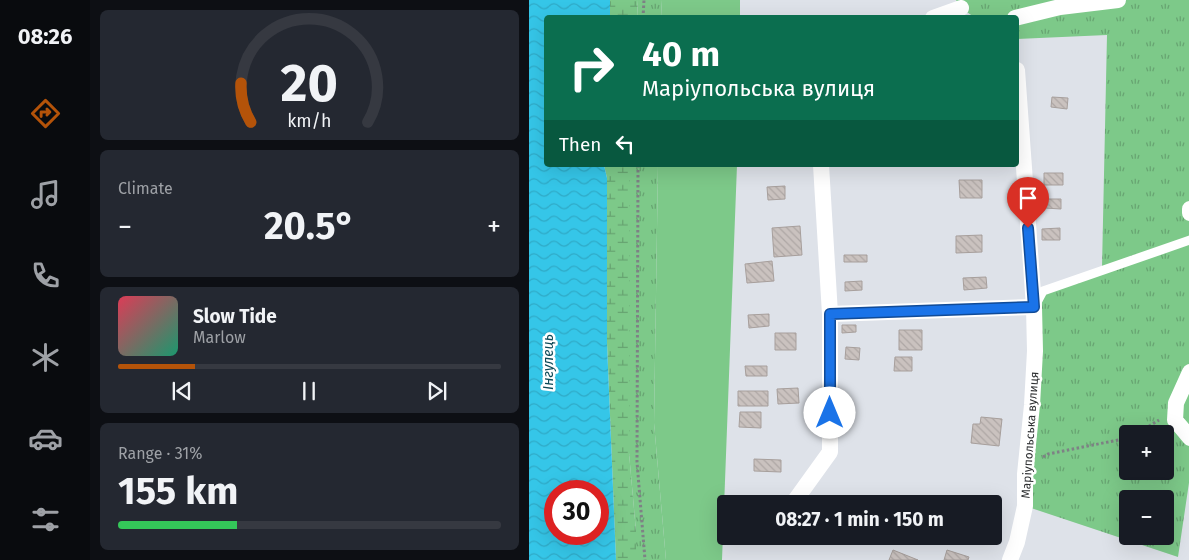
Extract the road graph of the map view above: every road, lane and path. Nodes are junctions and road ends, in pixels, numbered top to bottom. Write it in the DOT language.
graph roads {
  1 [pos="644,0"];
  2 [pos="1118,0"];
  3 [pos="964,9"];
  4 [pos="643,15"];
  5 [pos="943,15"];
  6 [pos="1019,17"];
  7 [pos="1019,98"];
  8 [pos="637,167"];
  9 [pos="821,167"];
  10 [pos="1189,208"];
  11 [pos="1189,213"];
  12 [pos="1189,240"];
  13 [pos="1034,307"];
  14 [pos="830,314"];
  15 [pos="1189,372"];
  16 [pos="1189,438"];
  17 [pos="1119,440"];
  18 [pos="1025,474"];
  19 [pos="799,495"];
  20 [pos="645,560"];
  21 [pos="1010,560"];
  1 -- 4 [label="path"];
  2 -- 6 [label="street"];
  3 -- 5 [label="street"];
  7 -- 13 [label="street, Маріупольська вулиця"];
  8 -- 20 [label="path"];
  9 -- 14 [label="street"];
  10 -- 11 [label="street"];
  12 -- 13 [label="lane"];
  13 -- 14 [label="street"];
  13 -- 18 [label="street, Маріупольська вулиця"];
  14 -- 19 [label="street"];
  15 -- 16 [label="street"];
  17 -- 18 [label="path"];
  18 -- 21 [label="street, Маріупольська вулиця"];
}
